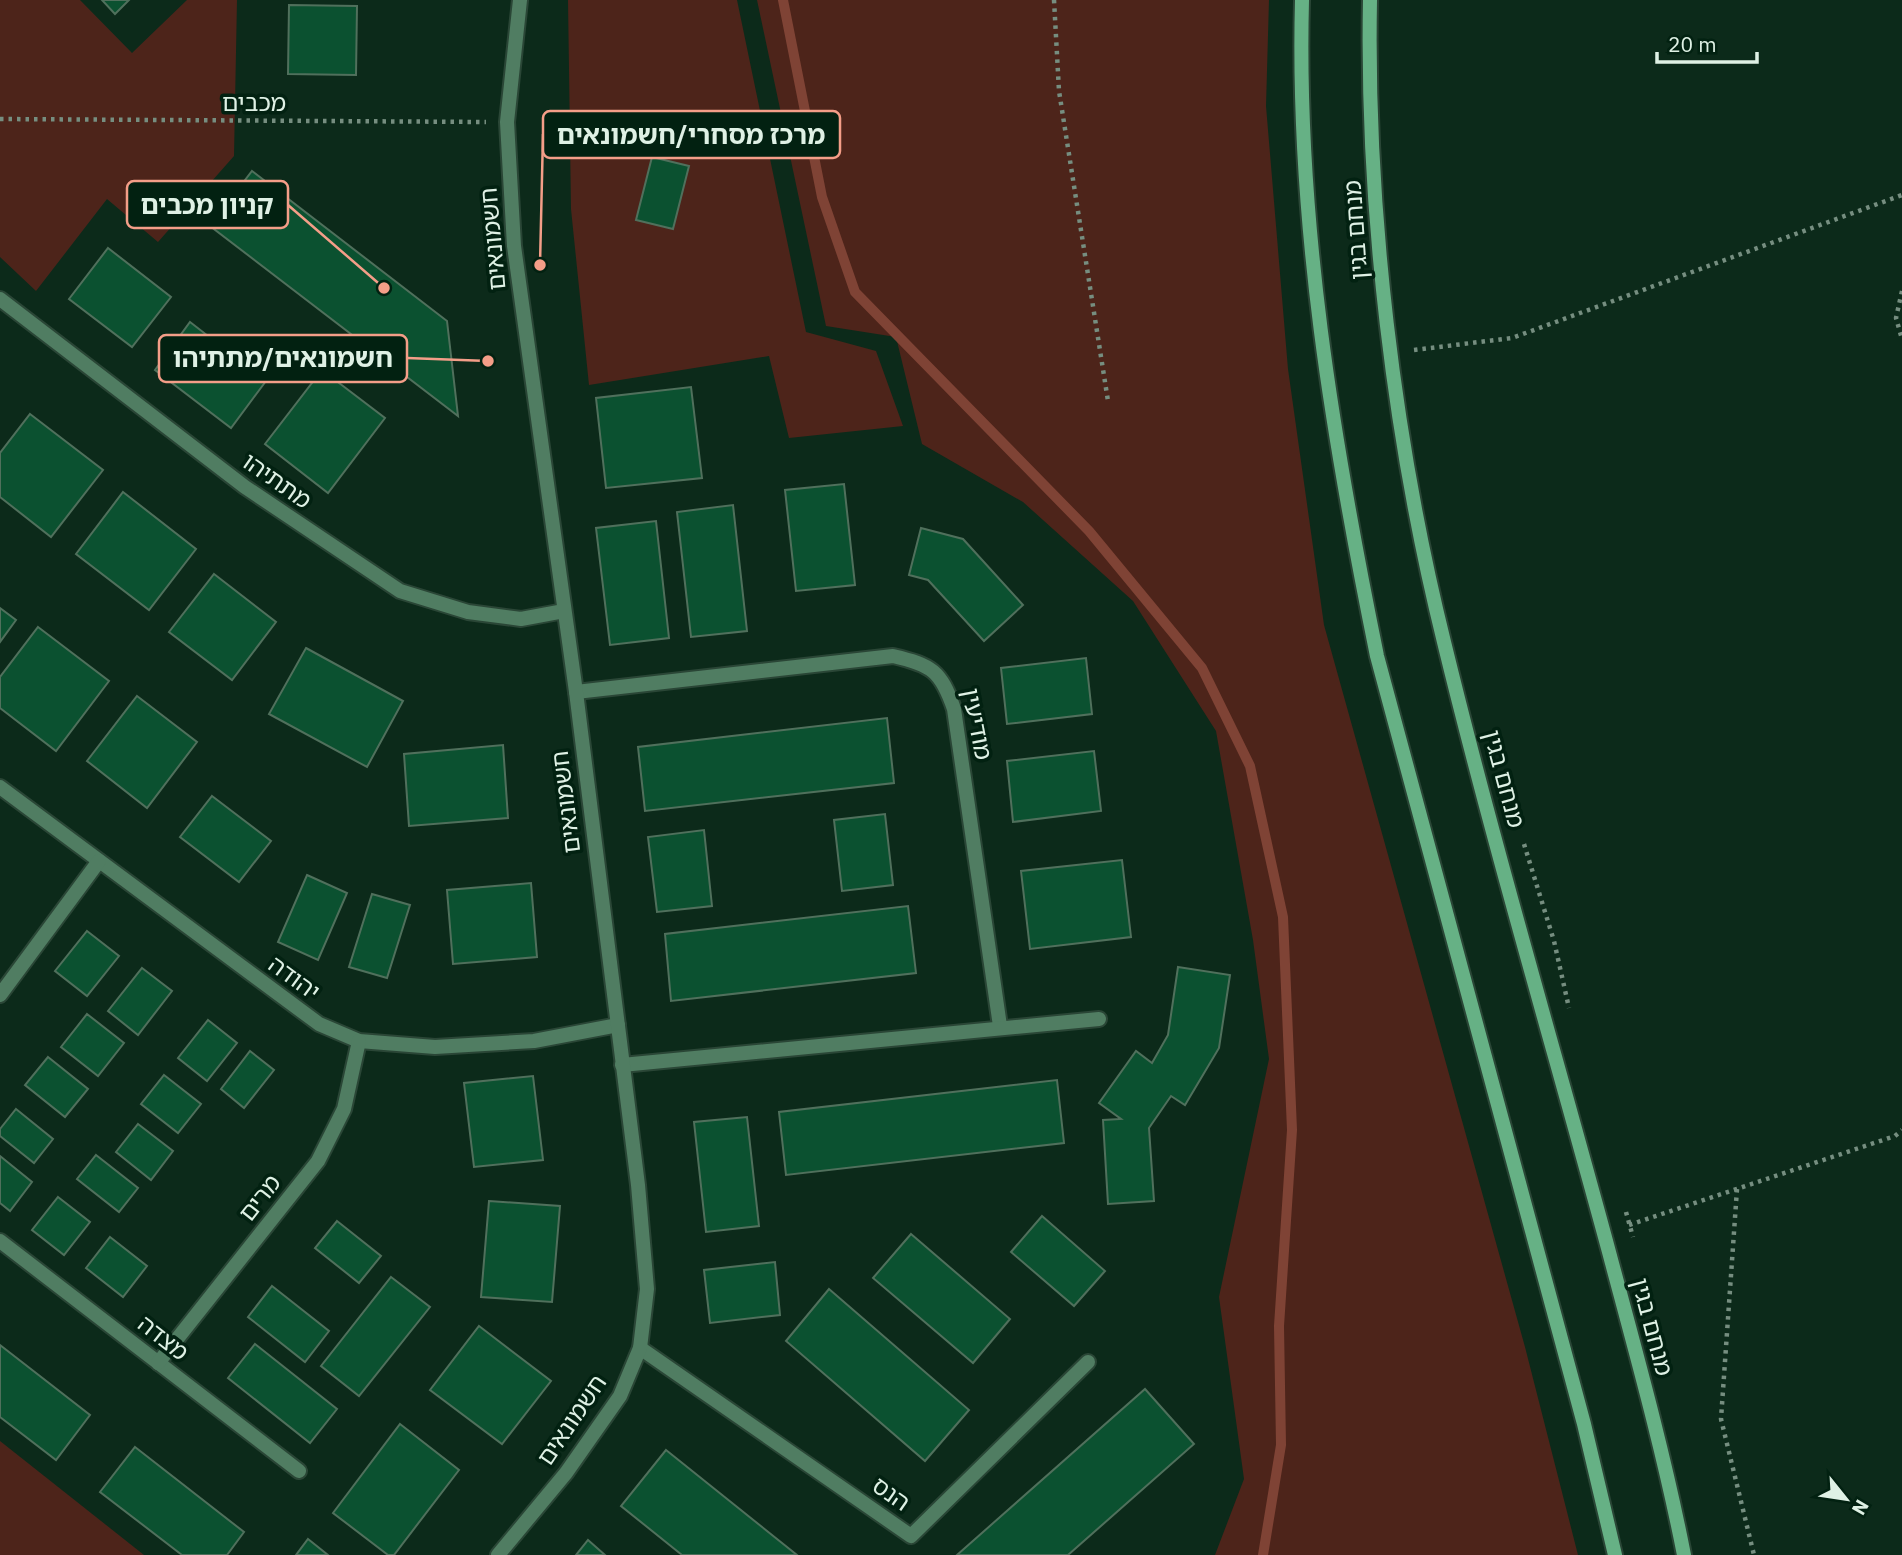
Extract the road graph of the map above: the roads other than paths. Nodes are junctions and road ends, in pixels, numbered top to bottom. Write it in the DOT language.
graph roads {
  1 [pos="520,0"];
  2 [pos="1302,0"];
  3 [pos="1370,0"];
  4 [pos="0,299"];
  5 [pos="564,611"];
  6 [pos="576,692"];
  7 [pos="0,787"];
  8 [pos="99,862"];
  9 [pos="0,995"];
  10 [pos="1099,1019"];
  11 [pos="618,1025"];
  12 [pos="1000,1026"];
  13 [pos="359,1041"];
  14 [pos="622,1065"];
  15 [pos="0,1241"];
  16 [pos="640,1348"];
  17 [pos="1088,1362"];
  18 [pos="158,1363"];
  19 [pos="299,1471"];
  20 [pos="498,1555"];
  21 [pos="1615,1555"];
  22 [pos="1684,1555"];
  1 -- 5 [label="street, חשמונאים"];
  2 -- 21 [label="main road, מנחם בגין"];
  3 -- 22 [label="main road, מנחם בגין"];
  4 -- 5 [label="street, מתתיהו"];
  5 -- 6 [label="street, חשמונאים"];
  6 -- 11 [label="street, חשמונאים"];
  6 -- 12 [label="street, מודיעין"];
  7 -- 8 [label="street, יהודה"];
  8 -- 9 [label="street"];
  8 -- 13 [label="street, יהודה"];
  10 -- 12 [label="street"];
  11 -- 13 [label="street, יהודה"];
  11 -- 14 [label="street, חשמונאים"];
  12 -- 14 [label="street"];
  13 -- 18 [label="street, מרים"];
  14 -- 16 [label="street, חשמונאים"];
  15 -- 18 [label="street, מצדה"];
  16 -- 17 [label="street, הנס"];
  16 -- 20 [label="street, חשמונאים"];
  18 -- 19 [label="street, מצדה"];
}
